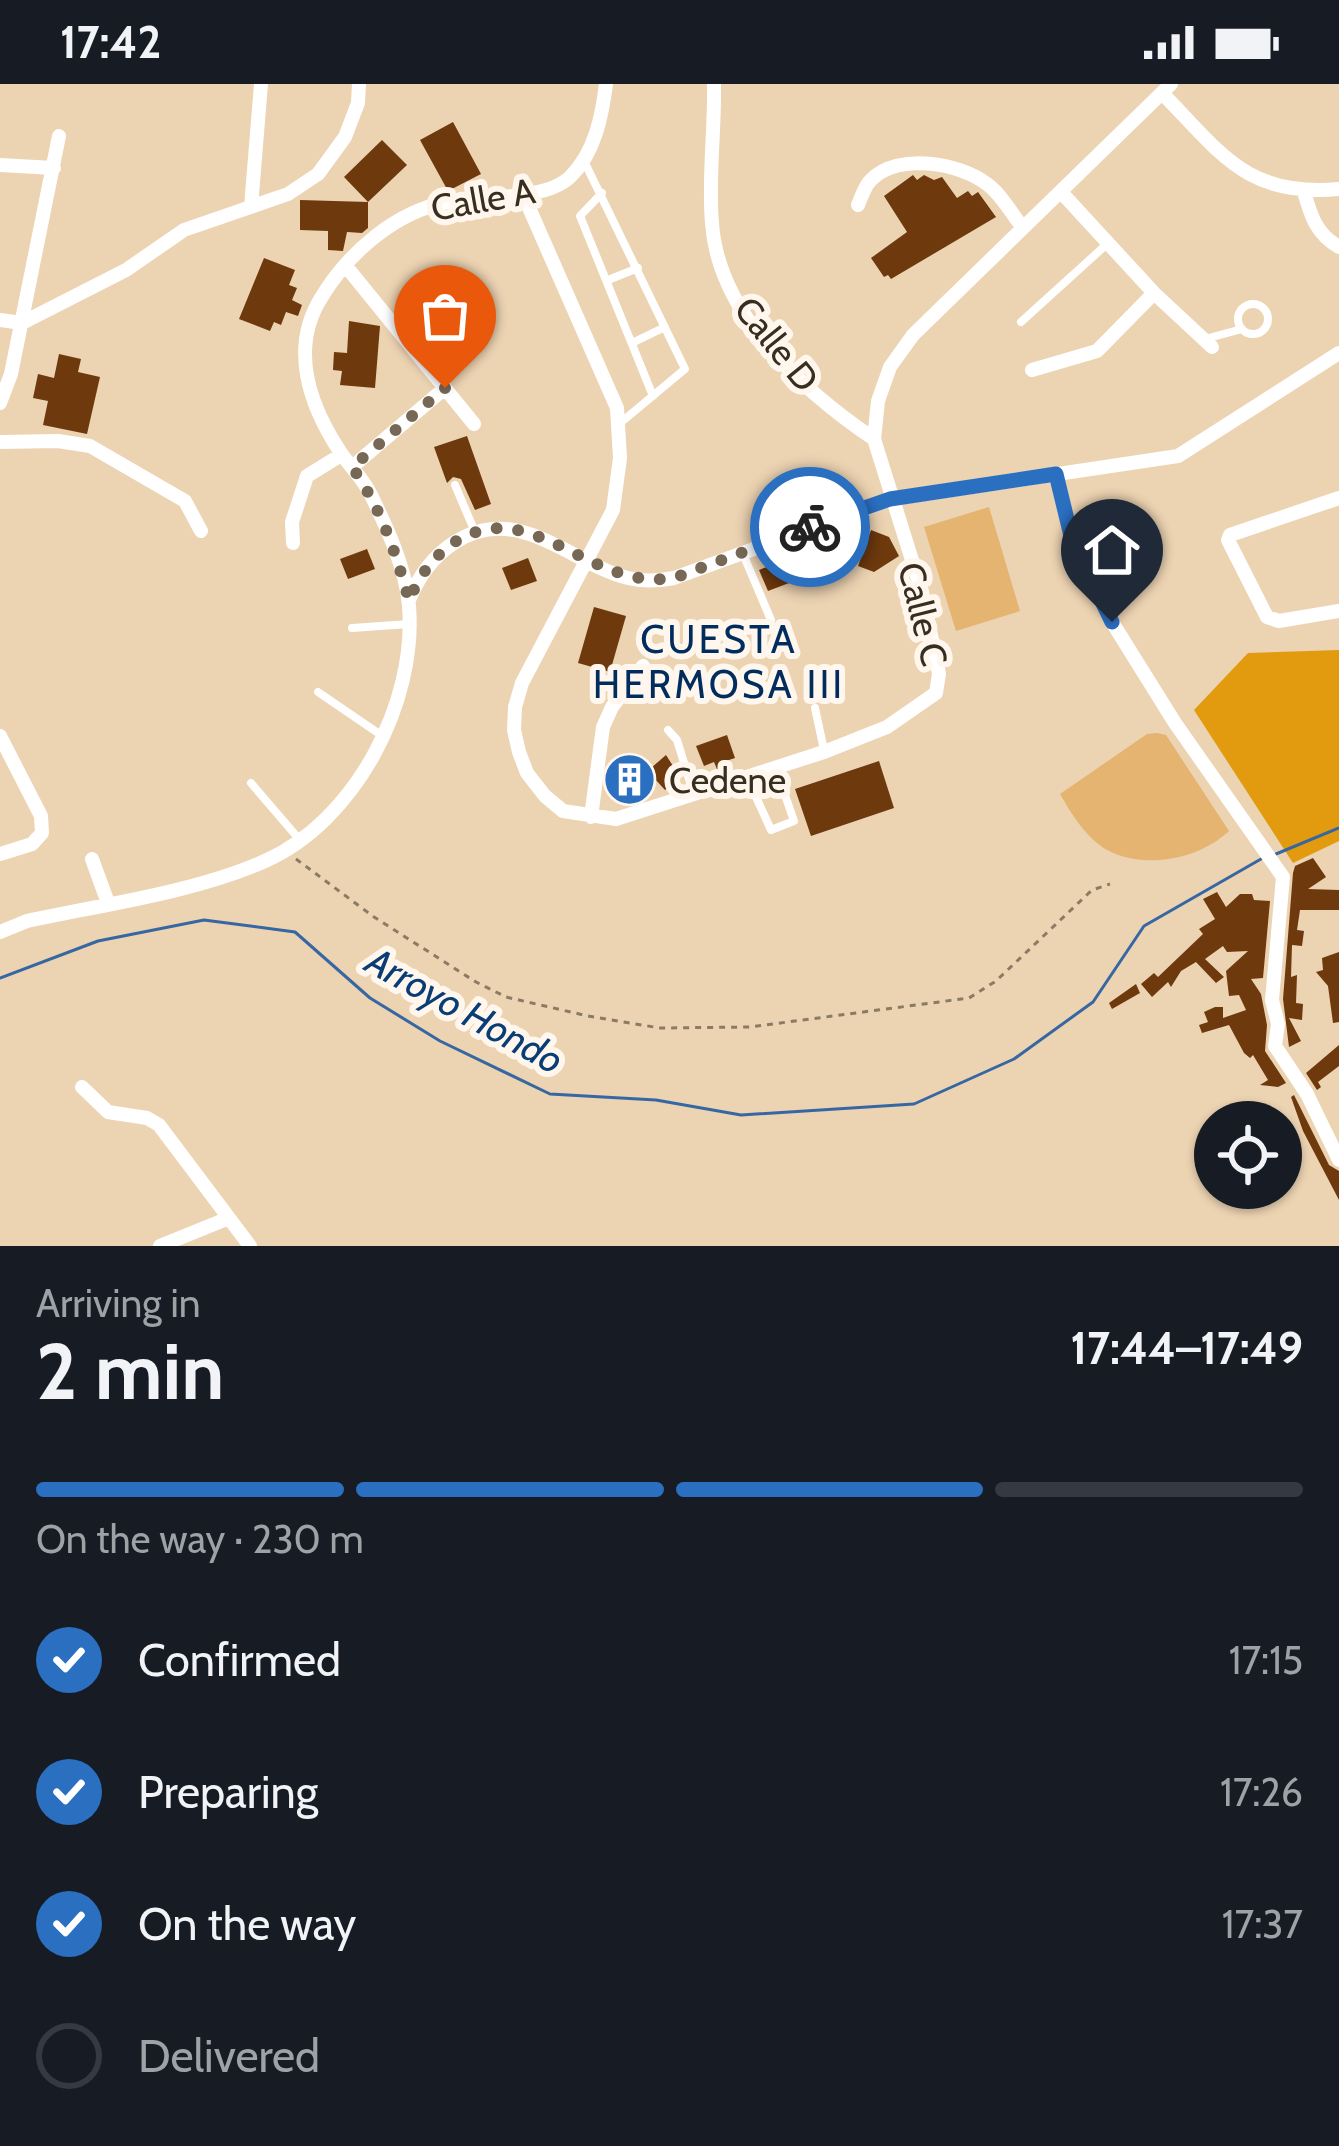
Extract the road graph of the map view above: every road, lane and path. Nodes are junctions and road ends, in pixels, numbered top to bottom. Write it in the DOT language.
graph roads {
  1 [pos="261,84"];
  2 [pos="359,84"];
  3 [pos="606,84"];
  4 [pos="714,84"];
  5 [pos="1166,88"];
  6 [pos="59,136"];
  7 [pos="583,159"];
  8 [pos="0,165"];
  9 [pos="54,168"];
  10 [pos="1339,189"];
  11 [pos="1061,192"];
  12 [pos="1304,192"];
  13 [pos="602,193"];
  14 [pos="523,194"];
  15 [pos="858,205"];
  16 [pos="251,207"];
  17 [pos="1023,228"];
  18 [pos="1108,243"];
  19 [pos="1339,247"];
  20 [pos="344,266"];
  21 [pos="638,268"];
  22 [pos="608,280"];
  23 [pos="1154,293"];
  24 [pos="0,320"];
  25 [pos="1021,322"];
  26 [pos="22,323"];
  27 [pos="665,327"];
  28 [pos="1242,329"];
  29 [pos="632,343"];
  30 [pos="1208,343"];
  31 [pos="1339,353"];
  32 [pos="1032,370"];
  33 [pos="445,388"];
  34 [pos="653,396"];
  35 [pos="0,403"];
  36 [pos="474,424"];
  37 [pos="618,425"];
  38 [pos="874,439"];
  39 [pos="0,442"];
  40 [pos="347,461"];
  41 [pos="1056,474"];
  42 [pos="455,485"];
  43 [pos="1339,497"];
  44 [pos="890,499"];
  45 [pos="201,531"];
  46 [pos="475,533"];
  47 [pos="293,543"];
  48 [pos="743,553"];
  49 [pos="588,560"];
  50 [pos="409,601"];
  51 [pos="1339,611"];
  52 [pos="771,620"];
  53 [pos="410,624"];
  54 [pos="352,628"];
  55 [pos="643,667"];
  56 [pos="318,692"];
  57 [pos="815,709"];
  58 [pos="668,730"];
  59 [pos="0,736"];
  60 [pos="384,737"];
  61 [pos="824,752"];
  62 [pos="776,768"];
  63 [pos="747,777"];
  64 [pos="251,783"];
  65 [pos="693,792"];
  66 [pos="591,817"];
  67 [pos="299,839"];
  68 [pos="285,850"];
  69 [pos="0,854"];
  70 [pos="92,859"];
  71 [pos="1111,884"];
  72 [pos="108,904"];
  73 [pos="0,932"];
  74 [pos="82,1087"];
  75 [pos="1339,1160"];
  76 [pos="229,1218"];
  77 [pos="160,1246"];
  78 [pos="250,1246"];
  1 -- 16 [label="street"];
  2 -- 16 [label="street"];
  3 -- 7 [label="street, Calle A"];
  4 -- 38 [label="street, Calle D"];
  5 -- 11 [label="street, Calle C"];
  5 -- 12 [label="street"];
  6 -- 9 [label="street"];
  7 -- 13 [label="lane"];
  7 -- 14 [label="street, Calle A"];
  8 -- 9 [label="street"];
  9 -- 26 [label="street"];
  10 -- 12 [label="street"];
  11 -- 17 [label="street, Calle C"];
  11 -- 18 [label="street"];
  12 -- 19 [label="street"];
  13 -- 21 [label="lane"];
  13 -- 22 [label="lane"];
  14 -- 20 [label="street, Calle A"];
  14 -- 37 [label="street"];
  15 -- 17 [label="street"];
  16 -- 26 [label="street"];
  17 -- 38 [label="street, Calle C"];
  18 -- 23 [label="street"];
  18 -- 25 [label="lane"];
  20 -- 33 [label="street"];
  20 -- 40 [label="street, Calle A"];
  21 -- 22 [label="lane"];
  21 -- 27 [label="lane"];
  22 -- 29 [label="lane"];
  23 -- 30 [label="street"];
  23 -- 32 [label="street"];
  24 -- 26 [label="street"];
  26 -- 35 [label="street"];
  27 -- 29 [label="lane"];
  27 -- 34 [label="lane"];
  28 -- 30 [label="lane"];
  29 -- 34 [label="lane"];
  31 -- 41 [label="street"];
  33 -- 36 [label="street"];
  33 -- 40 [label="street"];
  34 -- 37 [label="lane"];
  37 -- 49 [label="street"];
  38 -- 44 [label="street, Calle C"];
  39 -- 45 [label="street"];
  40 -- 47 [label="street"];
  40 -- 50 [label="street, Calle A"];
  41 -- 44 [label="street"];
  41 -- 75 [label="street"];
  42 -- 46 [label="lane"];
  43 -- 51 [label="street"];
  44 -- 48 [label="street"];
  44 -- 61 [label="street, Calle C"];
  46 -- 49 [label="street"];
  46 -- 50 [label="street"];
  48 -- 49 [label="street"];
  48 -- 52 [label="lane"];
  49 -- 66 [label="street"];
  50 -- 53 [label="street, Calle A"];
  53 -- 54 [label="lane"];
  53 -- 60 [label="street, Calle A"];
  55 -- 66 [label="street"];
  56 -- 60 [label="lane"];
  57 -- 61 [label="lane"];
  58 -- 65 [label="lane"];
  59 -- 69 [label="street"];
  60 -- 67 [label="street, Calle A"];
  61 -- 62 [label="street, Calle C"];
  62 -- 63 [label="street, Calle C"];
  62 -- 63 [label="lane"];
  63 -- 65 [label="street, Calle C"];
  64 -- 67 [label="lane"];
  65 -- 66 [label="street, Calle C"];
  67 -- 68 [label="street, Calle A"];
  68 -- 71 [label="path"];
  68 -- 72 [label="street, Calle A"];
  70 -- 72 [label="street"];
  72 -- 73 [label="street, Calle A"];
  74 -- 76 [label="street"];
  76 -- 77 [label="street"];
  76 -- 78 [label="street"];
}
